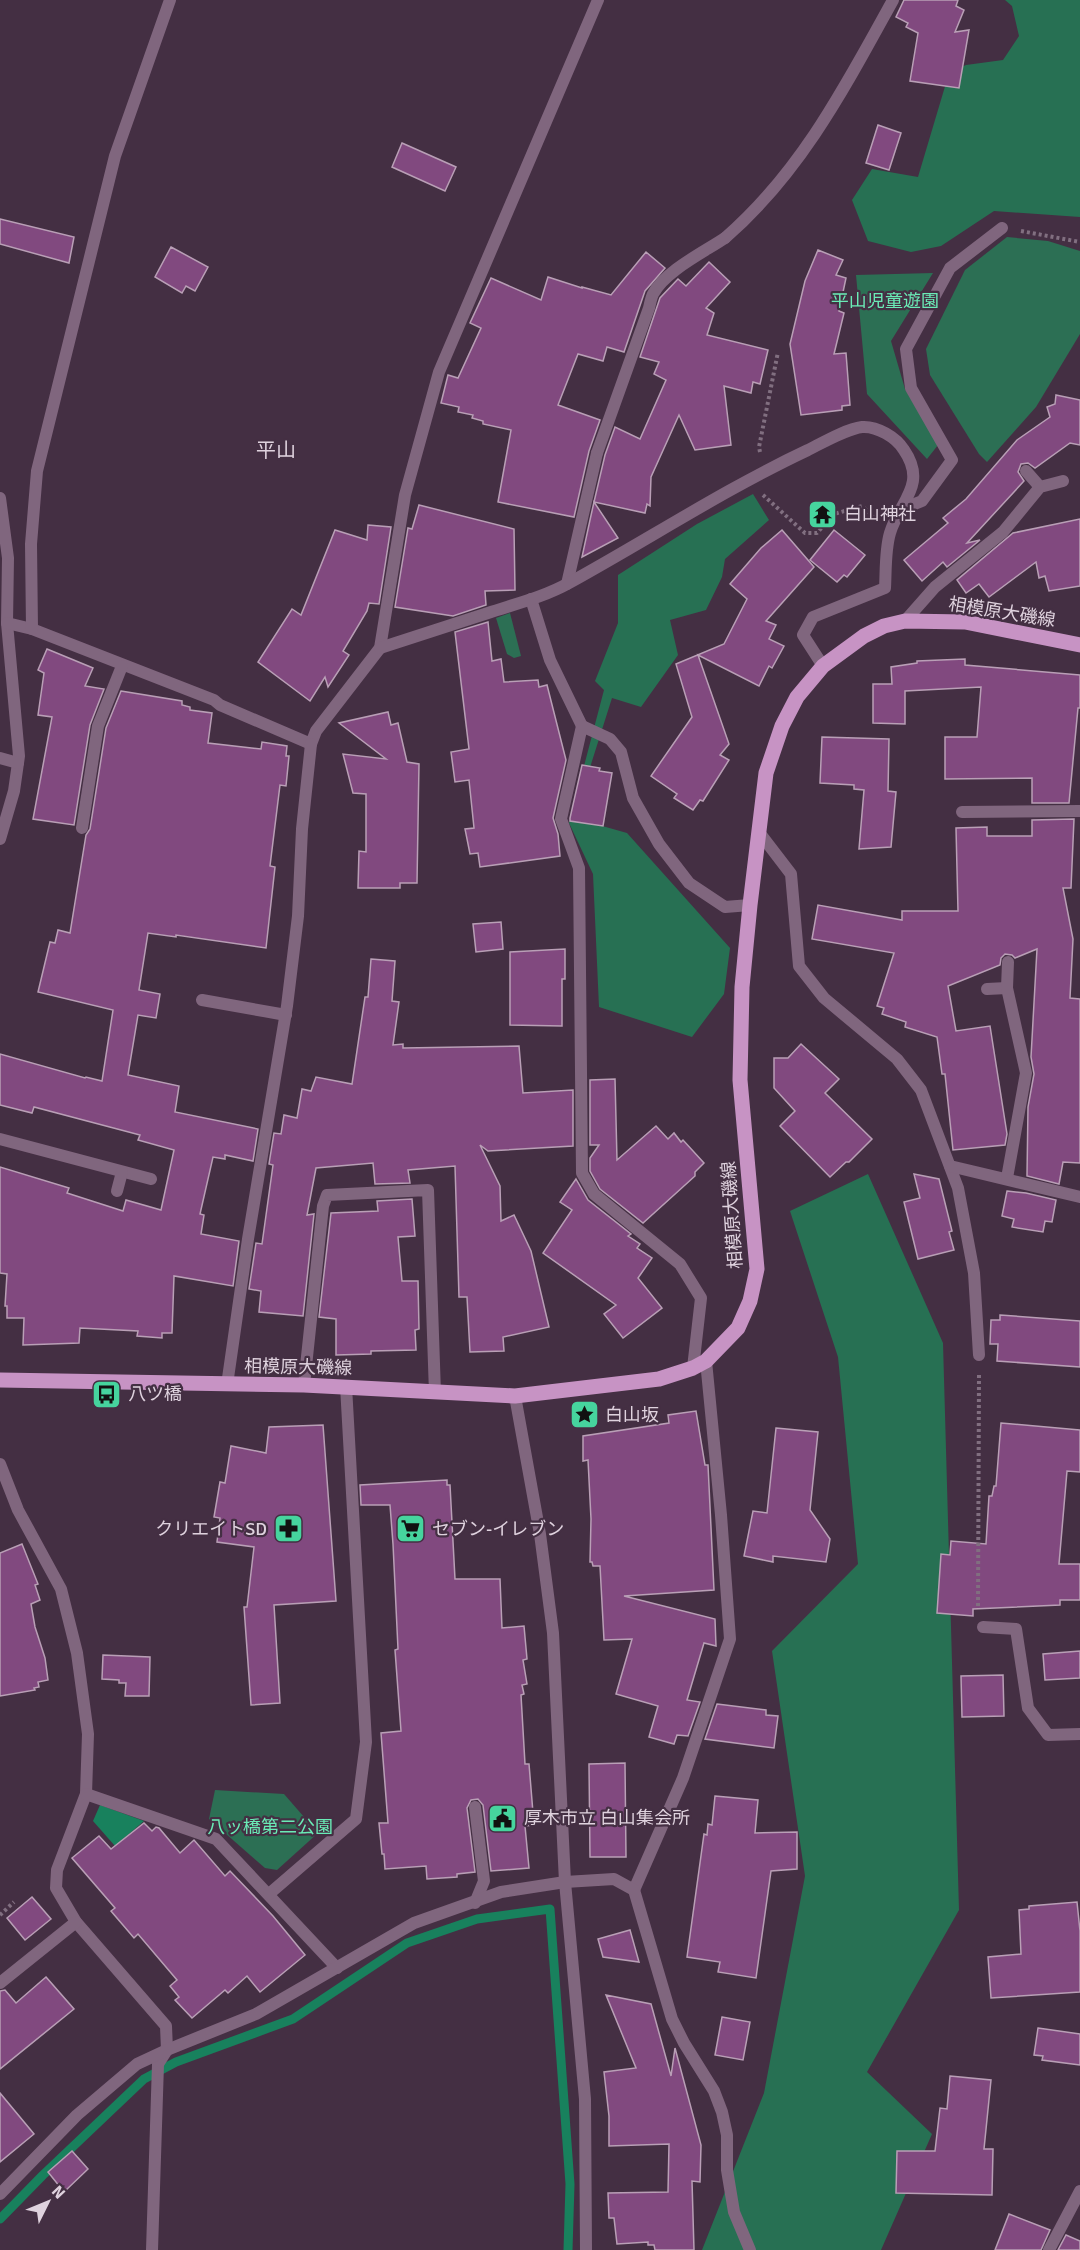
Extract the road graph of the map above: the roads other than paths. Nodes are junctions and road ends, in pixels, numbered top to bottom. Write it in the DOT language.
graph roads {
  1 [pos="170,0"];
  2 [pos="598,0"];
  3 [pos="893,0"];
  4 [pos="1002,228"];
  5 [pos="1026,471"];
  6 [pos="1063,481"];
  7 [pos="1040,487"];
  8 [pos="0,498"];
  9 [pos="902,509"];
  10 [pos="4,558"];
  11 [pos="567,584"];
  12 [pos="531,599"];
  13 [pos="905,621"];
  14 [pos="7,623"];
  15 [pos="32,629"];
  16 [pos="1080,645"];
  17 [pos="380,648"];
  18 [pos="122,666"];
  19 [pos="823,666"];
  20 [pos="582,726"];
  21 [pos="311,744"];
  22 [pos="0,758"];
  23 [pos="18,763"];
  24 [pos="1080,811"];
  25 [pos="962,812"];
  26 [pos="82,828"];
  27 [pos="758,831"];
  28 [pos="0,839"];
  29 [pos="750,905"];
  30 [pos="1008,962"];
  31 [pos="1006,988"];
  32 [pos="987,989"];
  33 [pos="202,1000"];
  34 [pos="286,1014"];
  35 [pos="0,1139"];
  36 [pos="950,1166"];
  37 [pos="122,1172"];
  38 [pos="1007,1178"];
  39 [pos="152,1179"];
  40 [pos="117,1191"];
  41 [pos="1080,1197"];
  42 [pos="979,1355"];
  43 [pos="700,1364"];
  44 [pos="0,1380"];
  45 [pos="227,1385"];
  46 [pos="304,1385"];
  47 [pos="346,1386"];
  48 [pos="435,1393"];
  49 [pos="514,1396"];
  50 [pos="0,1464"];
  51 [pos="984,1627"];
  52 [pos="1080,1734"];
  53 [pos="86,1794"];
  54 [pos="475,1807"];
  55 [pos="565,1882"];
  56 [pos="634,1890"];
  57 [pos="269,1894"];
  58 [pos="476,1902"];
  59 [pos="76,1922"];
  60 [pos="337,1968"];
  61 [pos="0,1983"];
  62 [pos="167,2050"];
  63 [pos="1080,2191"];
  64 [pos="0,2194"];
  65 [pos="152,2250"];
  66 [pos="586,2250"];
  67 [pos="750,2250"];
  68 [pos="1049,2250"];
  1 -- 15 [label="street"];
  2 -- 17 [label="street"];
  3 -- 11 [label="street"];
  4 -- 9 [label="street"];
  5 -- 7 [label="street"];
  6 -- 7 [label="street"];
  7 -- 13 [label="street"];
  8 -- 10 [label="street"];
  9 -- 11 [label="street"];
  9 -- 19 [label="street"];
  10 -- 14 [label="street"];
  11 -- 12 [label="street"];
  12 -- 17 [label="street"];
  12 -- 20 [label="street"];
  13 -- 16 [label="main road, 相模原大磯線"];
  13 -- 19 [label="main road, 相模原大磯線"];
  14 -- 15 [label="street"];
  14 -- 23 [label="street"];
  15 -- 18 [label="street"];
  17 -- 21 [label="street"];
  18 -- 21 [label="street"];
  18 -- 26 [label="street"];
  19 -- 27 [label="main road, 相模原大磯線"];
  20 -- 29 [label="street"];
  20 -- 43 [label="street"];
  21 -- 34 [label="street"];
  22 -- 23 [label="street"];
  23 -- 28 [label="street"];
  24 -- 25 [label="street"];
  27 -- 29 [label="main road, 相模原大磯線"];
  27 -- 36 [label="street"];
  29 -- 43 [label="main road, 相模原大磯線"];
  30 -- 31 [label="street"];
  31 -- 32 [label="street"];
  31 -- 38 [label="street"];
  33 -- 34 [label="street"];
  34 -- 45 [label="street"];
  35 -- 37 [label="street"];
  36 -- 38 [label="street"];
  36 -- 42 [label="street"];
  37 -- 39 [label="street"];
  37 -- 40 [label="street"];
  38 -- 41 [label="street"];
  43 -- 49 [label="main road, 相模原大磯線"];
  43 -- 56 [label="street"];
  44 -- 45 [label="main road, 相模原大磯線"];
  45 -- 46 [label="main road, 相模原大磯線"];
  46 -- 47 [label="main road, 相模原大磯線"];
  46 -- 48 [label="street"];
  47 -- 48 [label="main road, 相模原大磯線"];
  47 -- 57 [label="street"];
  48 -- 49 [label="main road, 相模原大磯線"];
  49 -- 55 [label="street"];
  50 -- 53 [label="street"];
  51 -- 52 [label="street"];
  53 -- 57 [label="street"];
  53 -- 59 [label="street"];
  54 -- 58 [label="street"];
  55 -- 56 [label="street"];
  55 -- 58 [label="street"];
  55 -- 66 [label="street"];
  56 -- 67 [label="street"];
  57 -- 60 [label="street"];
  58 -- 60 [label="street"];
  59 -- 61 [label="street"];
  59 -- 62 [label="street"];
  60 -- 62 [label="street"];
  62 -- 64 [label="street"];
  62 -- 65 [label="street"];
  63 -- 68 [label="street"];
}
